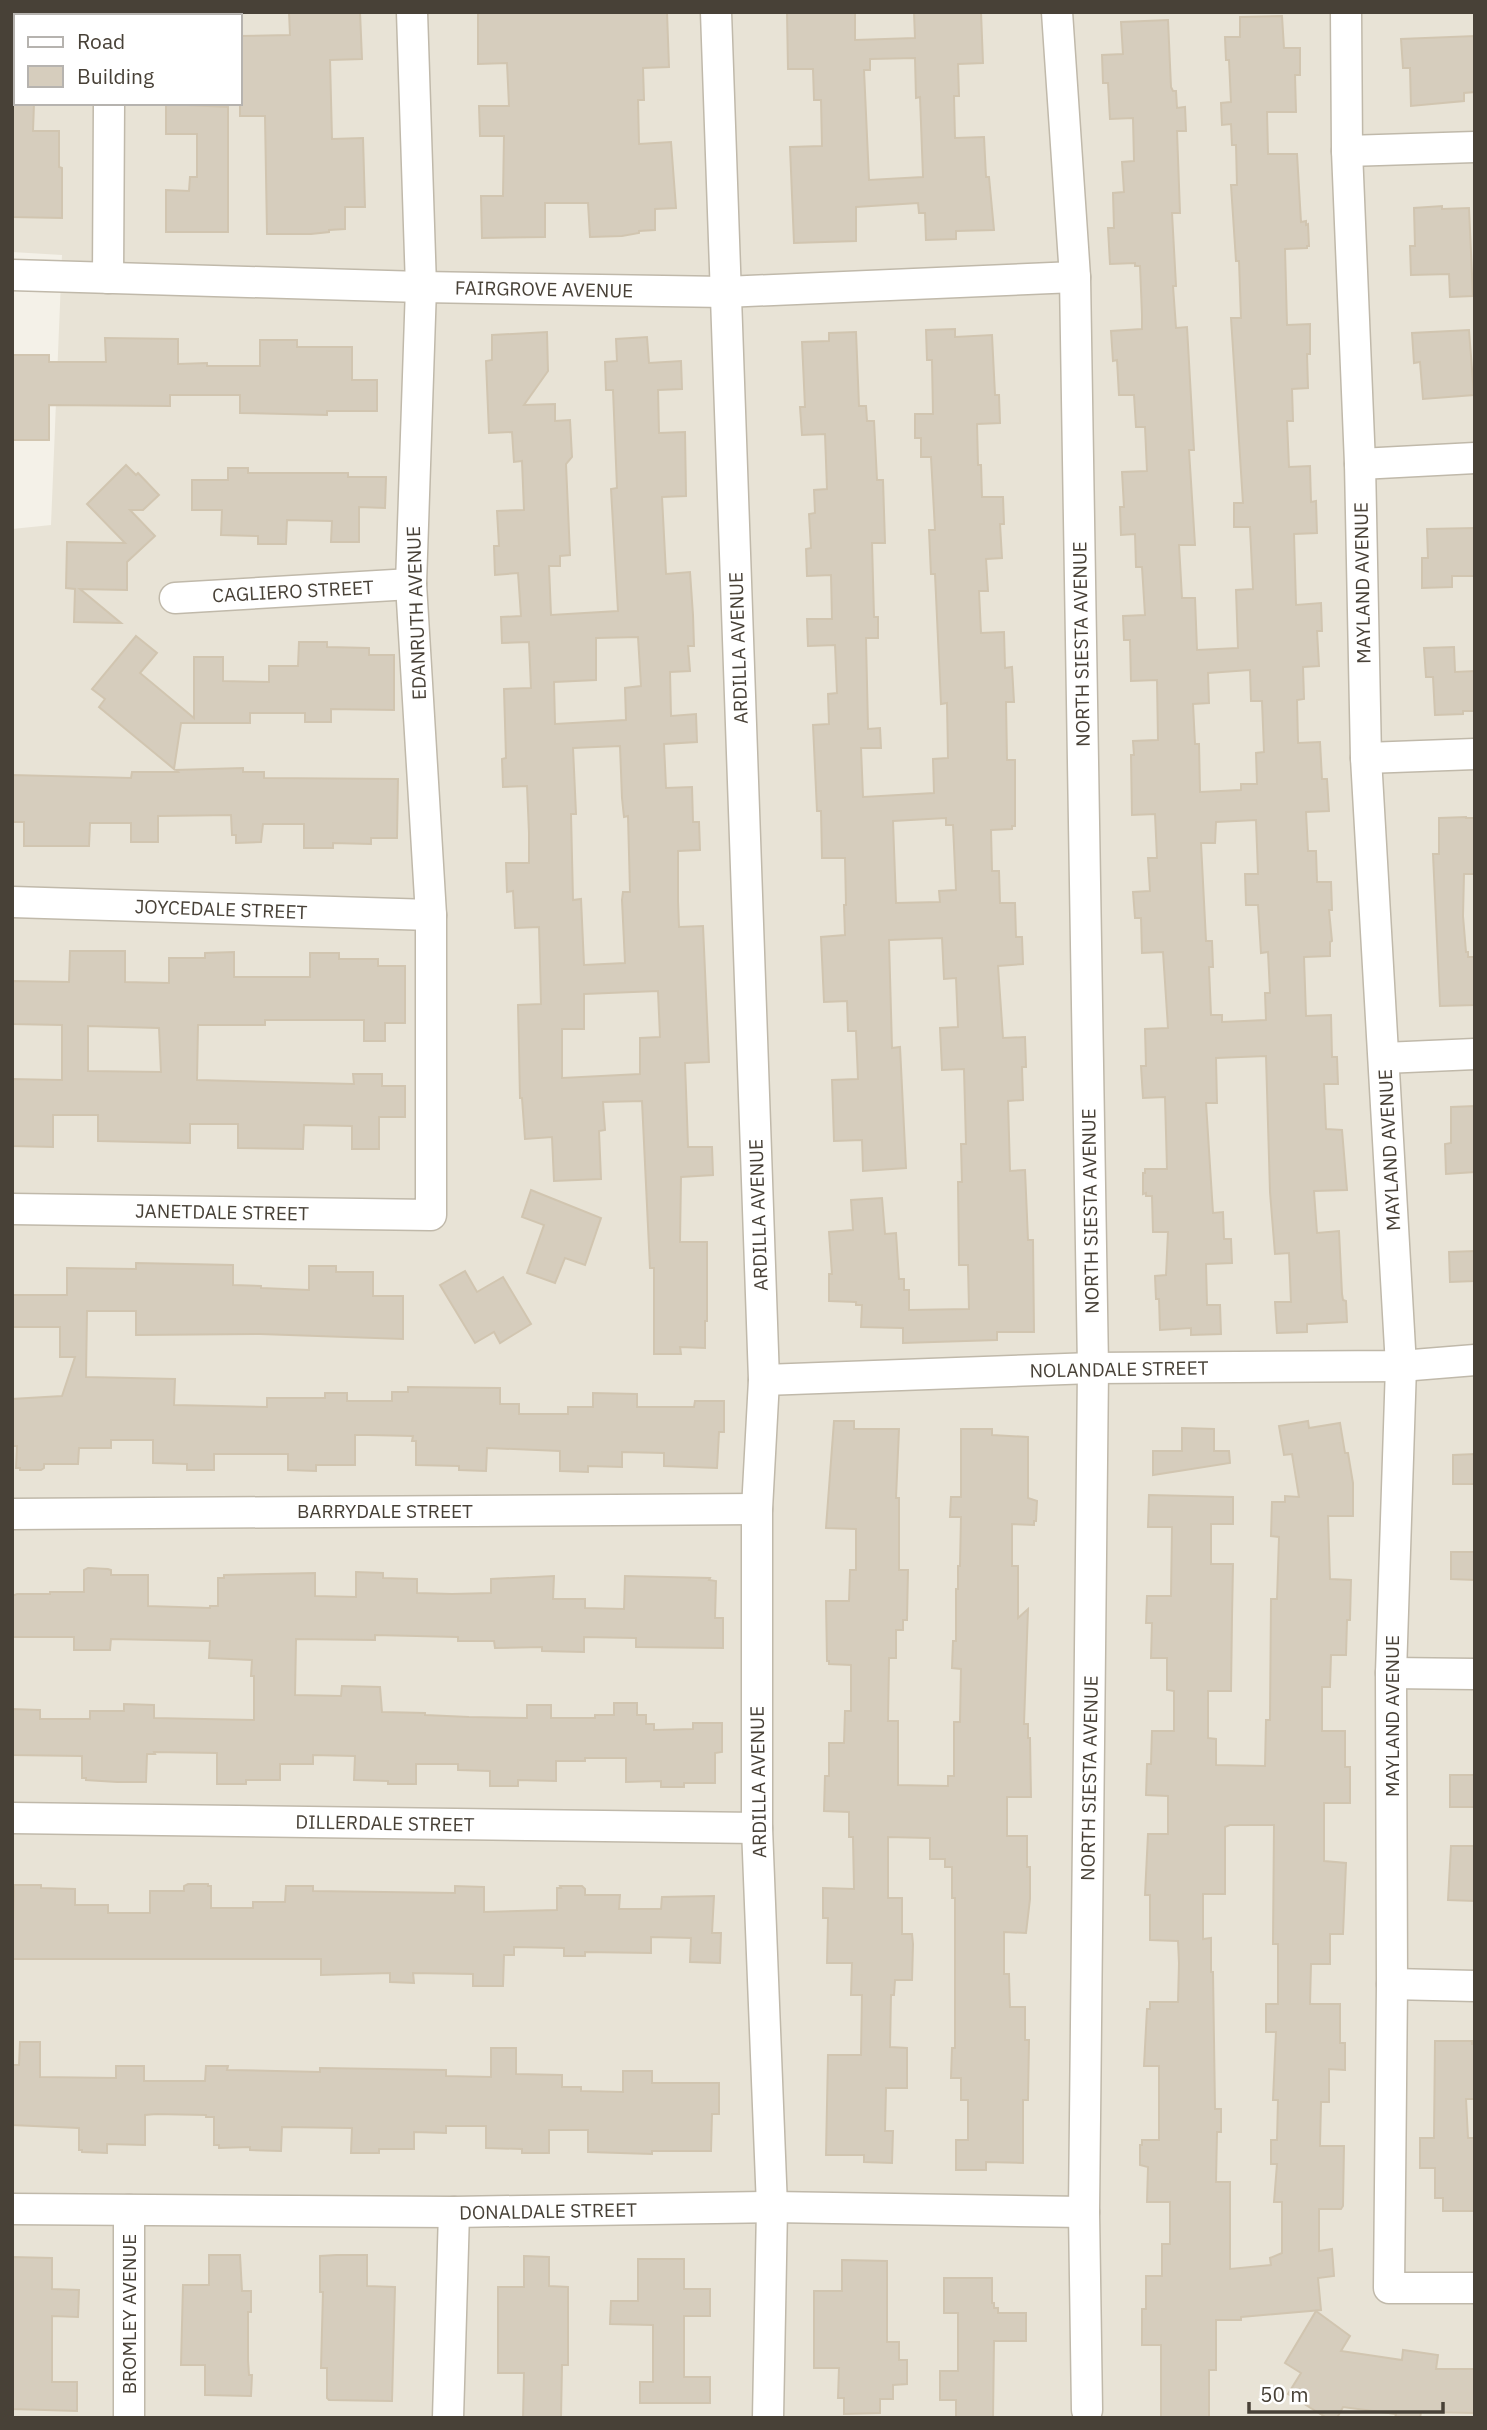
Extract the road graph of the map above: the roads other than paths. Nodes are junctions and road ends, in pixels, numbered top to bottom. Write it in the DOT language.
graph roads {
  1 [pos="412,12"];
  2 [pos="716,12"];
  3 [pos="1057,12"];
  4 [pos="1346,12"];
  5 [pos="109,105"];
  6 [pos="1475,148"];
  7 [pos="1346,151"];
  8 [pos="12,275"];
  9 [pos="1075,277"];
  10 [pos="108,278"];
  11 [pos="421,287"];
  12 [pos="725,292"];
  13 [pos="1475,458"];
  14 [pos="1360,464"];
  15 [pos="411,584"];
  16 [pos="175,598"];
  17 [pos="1475,754"];
  18 [pos="1366,758"];
  19 [pos="12,902"];
  20 [pos="431,915"];
  21 [pos="1475,1054"];
  22 [pos="1384,1058"];
  23 [pos="12,1209"];
  24 [pos="431,1215"];
  25 [pos="1475,1360"];
  26 [pos="1401,1366"];
  27 [pos="1093,1368"];
  28 [pos="764,1381"];
  29 [pos="757,1509"];
  30 [pos="12,1514"];
  31 [pos="1391,1673"];
  32 [pos="1475,1674"];
  33 [pos="12,1818"];
  34 [pos="757,1828"];
  35 [pos="1392,1984"];
  36 [pos="1475,1986"];
  37 [pos="772,2207"];
  38 [pos="12,2209"];
  39 [pos="128,2210"];
  40 [pos="1084,2212"];
  41 [pos="454,2213"];
  42 [pos="1475,2288"];
  43 [pos="1087,2410"];
  44 [pos="128,2418"];
  45 [pos="448,2418"];
  46 [pos="768,2418"];
  1 -- 11 [label="street, EDANRUTH AVENUE"];
  2 -- 12 [label="street, ARDILLA AVENUE"];
  3 -- 9 [label="street, NORTH SIESTA AVENUE"];
  4 -- 7 [label="street, MAYLAND AVENUE"];
  5 -- 10 [label="street"];
  6 -- 7 [label="street"];
  7 -- 14 [label="street, MAYLAND AVENUE"];
  8 -- 10 [label="street, FAIRGROVE AVENUE"];
  9 -- 12 [label="street, FAIRGROVE AVENUE"];
  9 -- 27 [label="street, NORTH SIESTA AVENUE"];
  10 -- 11 [label="street, FAIRGROVE AVENUE"];
  11 -- 12 [label="street, FAIRGROVE AVENUE"];
  11 -- 15 [label="street, EDANRUTH AVENUE"];
  12 -- 28 [label="street, ARDILLA AVENUE"];
  13 -- 14 [label="street"];
  14 -- 18 [label="street, MAYLAND AVENUE"];
  15 -- 16 [label="street, CAGLIERO STREET"];
  15 -- 20 [label="street, EDANRUTH AVENUE"];
  17 -- 18 [label="street"];
  18 -- 22 [label="street, MAYLAND AVENUE"];
  19 -- 20 [label="street, JOYCEDALE STREET"];
  20 -- 24 [label="street, EDANRUTH AVENUE"];
  21 -- 22 [label="street"];
  22 -- 26 [label="street, MAYLAND AVENUE"];
  23 -- 24 [label="street, JANETDALE STREET"];
  25 -- 26 [label="street, NOLANDALE STREET"];
  26 -- 27 [label="street, NOLANDALE STREET"];
  26 -- 31 [label="street, MAYLAND AVENUE"];
  27 -- 28 [label="street, NOLANDALE STREET"];
  27 -- 40 [label="street, NORTH SIESTA AVENUE"];
  28 -- 29 [label="street, ARDILLA AVENUE"];
  29 -- 30 [label="street, BARRYDALE STREET"];
  29 -- 34 [label="street, ARDILLA AVENUE"];
  31 -- 32 [label="street"];
  31 -- 35 [label="street, MAYLAND AVENUE"];
  33 -- 34 [label="street, DILLERDALE STREET"];
  34 -- 37 [label="street, ARDILLA AVENUE"];
  35 -- 36 [label="street"];
  35 -- 42 [label="street, MAYLAND AVENUE"];
  37 -- 40 [label="street, DONALDALE STREET"];
  37 -- 41 [label="street, DONALDALE STREET"];
  37 -- 46 [label="street, ARDILLA AVENUE"];
  38 -- 39 [label="street, DONALDALE STREET"];
  39 -- 41 [label="street, DONALDALE STREET"];
  39 -- 44 [label="street, BROMLEY AVENUE"];
  40 -- 43 [label="street, NORTH SIESTA AVENUE"];
  41 -- 45 [label="street"];
}
